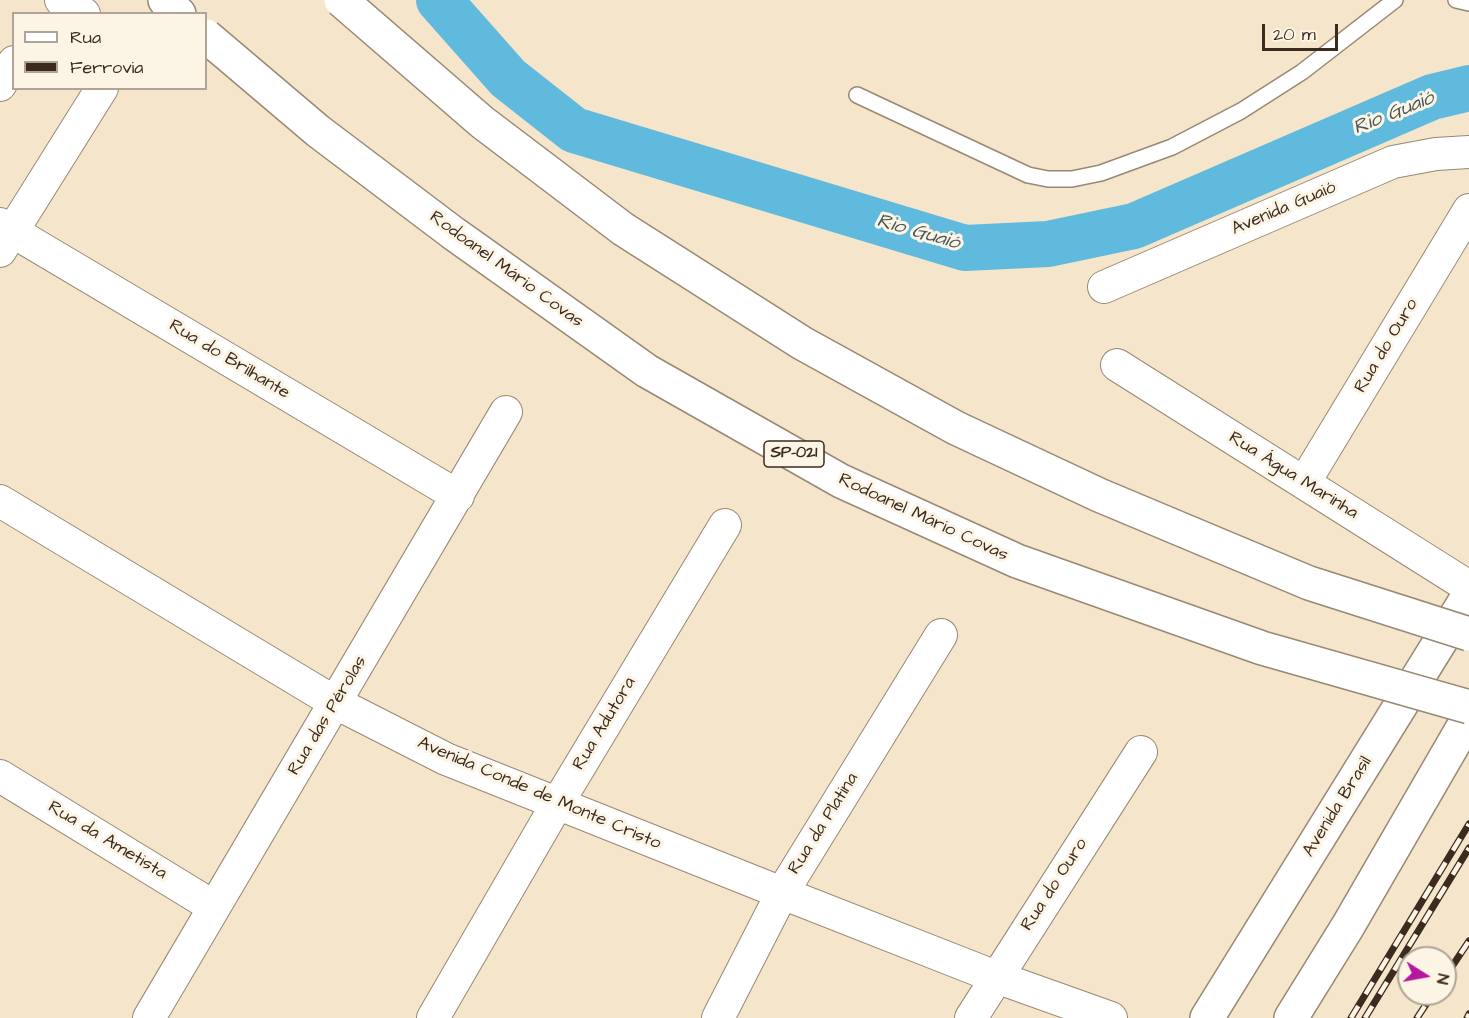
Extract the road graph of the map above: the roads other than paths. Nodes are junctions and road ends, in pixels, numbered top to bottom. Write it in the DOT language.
graph roads {
  1 [pos="61,0"];
  2 [pos="165,0"];
  3 [pos="341,0"];
  4 [pos="1395,0"];
  5 [pos="1456,0"];
  6 [pos="1469,3"];
  7 [pos="81,12"];
  8 [pos="177,12"];
  9 [pos="207,37"];
  10 [pos="12,65"];
  11 [pos="0,85"];
  12 [pos="101,90"];
  13 [pos="857,95"];
  14 [pos="1469,152"];
  15 [pos="1469,210"];
  16 [pos="4,235"];
  17 [pos="1104,287"];
  18 [pos="1117,365"];
  19 [pos="506,412"];
  20 [pos="1304,483"];
  21 [pos="458,496"];
  22 [pos="0,501"];
  23 [pos="725,525"];
  24 [pos="1469,587"];
  25 [pos="1469,595"];
  26 [pos="1469,634"];
  27 [pos="941,635"];
  28 [pos="336,703"];
  29 [pos="1469,707"];
  30 [pos="1469,717"];
  31 [pos="1141,752"];
  32 [pos="0,776"];
  33 [pos="556,804"];
  34 [pos="782,893"];
  35 [pos="214,907"];
  36 [pos="996,977"];
  37 [pos="149,1018"];
  38 [pos="433,1018"];
  39 [pos="718,1018"];
  40 [pos="971,1018"];
  41 [pos="1111,1018"];
  42 [pos="1207,1018"];
  43 [pos="1291,1018"];
  1 -- 7 [label="street"];
  2 -- 8 [label="main road"];
  3 -- 26 [label="main road, bridge"];
  4 -- 13 [label="lane"];
  5 -- 6 [label="lane"];
  9 -- 29 [label="main road, Rodoanel Mário Covas / SP-021, bridge"];
  10 -- 11 [label="street"];
  12 -- 16 [label="street"];
  14 -- 17 [label="street, Avenida Guaió"];
  15 -- 20 [label="street, Rua do Ouro"];
  16 -- 21 [label="street, Rua do Brilhante"];
  18 -- 20 [label="street, Rua Água Marinha"];
  19 -- 21 [label="street, Rua das Pérolas"];
  20 -- 24 [label="street, Rua Água Marinha"];
  21 -- 28 [label="street, Rua das Pérolas"];
  22 -- 28 [label="street, Avenida Conde de Monte Cristo"];
  23 -- 33 [label="street, Rua Adutora"];
  25 -- 42 [label="main road, Avenida Brasil"];
  27 -- 34 [label="street, Rua da Platina"];
  28 -- 33 [label="street, Avenida Conde de Monte Cristo"];
  28 -- 35 [label="street, Rua das Pérolas"];
  30 -- 43 [label="main road"];
  31 -- 36 [label="street, Rua do Ouro"];
  32 -- 35 [label="street, Rua da Ametista"];
  33 -- 34 [label="street, Avenida Conde de Monte Cristo"];
  33 -- 38 [label="street, Rua Adutora"];
  34 -- 36 [label="street, Avenida Conde de Monte Cristo"];
  34 -- 39 [label="street, Rua da Platina"];
  35 -- 37 [label="street, Rua das Pérolas"];
  36 -- 40 [label="street, Rua do Ouro"];
  36 -- 41 [label="street, Avenida Conde de Monte Cristo"];
}
